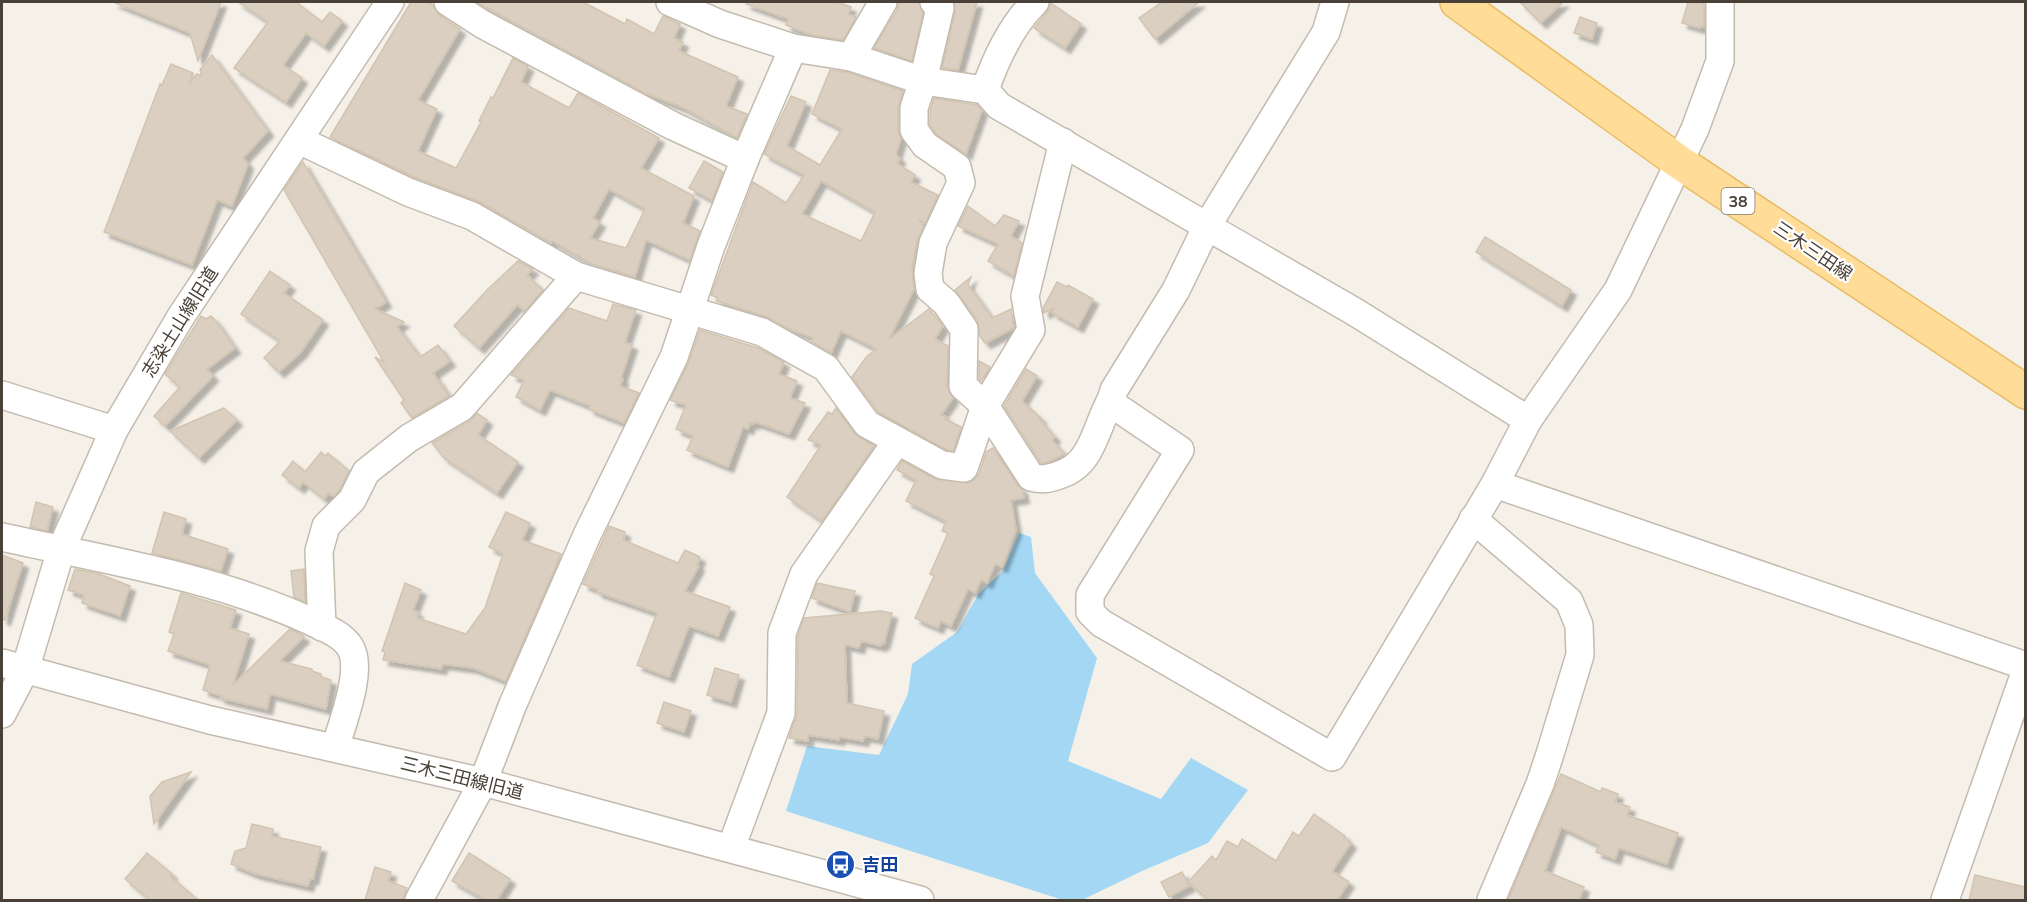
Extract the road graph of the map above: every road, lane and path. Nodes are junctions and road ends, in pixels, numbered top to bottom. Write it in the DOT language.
graph roads {
  1 [pos="390,2"];
  2 [pos="447,2"];
  3 [pos="670,2"];
  4 [pos="883,2"];
  5 [pos="934,2"];
  6 [pos="1035,2"];
  7 [pos="1335,2"];
  8 [pos="1457,2"];
  9 [pos="1720,2"];
  10 [pos="793,48"];
  11 [pos="851,57"];
  12 [pos="923,81"];
  13 [pos="985,90"];
  14 [pos="299,140"];
  15 [pos="1063,142"];
  16 [pos="746,159"];
  17 [pos="1679,162"];
  18 [pos="1207,226"];
  19 [pos="576,276"];
  20 [pos="690,312"];
  21 [pos="2025,392"];
  22 [pos="2,394"];
  23 [pos="1111,400"];
  24 [pos="985,406"];
  25 [pos="1528,420"];
  26 [pos="114,430"];
  27 [pos="897,441"];
  28 [pos="1495,484"];
  29 [pos="1473,519"];
  30 [pos="2,537"];
  31 [pos="62,550"];
  32 [pos="322,627"];
  33 [pos="13,666"];
  34 [pos="2025,668"];
  35 [pos="2,714"];
  36 [pos="335,748"];
  37 [pos="483,782"];
  38 [pos="731,848"];
  39 [pos="419,900"];
  40 [pos="921,900"];
  41 [pos="1491,900"];
  42 [pos="1945,900"];
  1 -- 14 [label="street, 志染土山線旧道"];
  2 -- 16 [label="street"];
  3 -- 10 [label="street"];
  4 -- 11 [label="street"];
  5 -- 12 [label="street"];
  6 -- 13 [label="street"];
  7 -- 18 [label="street"];
  8 -- 17 [label="main road, 三木三田線 / 38"];
  9 -- 17 [label="street"];
  10 -- 11 [label="street"];
  10 -- 16 [label="street"];
  11 -- 12 [label="street"];
  12 -- 13 [label="street"];
  12 -- 24 [label="street"];
  13 -- 15 [label="street"];
  14 -- 19 [label="street"];
  14 -- 26 [label="street, 志染土山線旧道"];
  15 -- 18 [label="street"];
  15 -- 24 [label="street"];
  16 -- 20 [label="street"];
  17 -- 21 [label="main road, 三木三田線 / 38"];
  17 -- 25 [label="street"];
  18 -- 23 [label="street"];
  18 -- 25 [label="street"];
  19 -- 20 [label="street"];
  19 -- 32 [label="street"];
  20 -- 27 [label="street"];
  20 -- 37 [label="street"];
  22 -- 26 [label="street"];
  23 -- 24 [label="street"];
  23 -- 29 [label="street"];
  24 -- 27 [label="street"];
  25 -- 28 [label="street"];
  26 -- 31 [label="street, 志染土山線旧道"];
  27 -- 38 [label="street"];
  28 -- 29 [label="street"];
  28 -- 34 [label="street"];
  29 -- 41 [label="street"];
  30 -- 31 [label="street"];
  31 -- 32 [label="street"];
  31 -- 33 [label="street, 志染土山線旧道"];
  32 -- 36 [label="street"];
  33 -- 35 [label="street, 志染土山線旧道"];
  33 -- 36 [label="street, 三木三田線旧道"];
  34 -- 42 [label="street"];
  36 -- 37 [label="street, 三木三田線旧道"];
  37 -- 38 [label="street, 三木三田線旧道"];
  37 -- 39 [label="street"];
  38 -- 40 [label="street, 三木三田線旧道"];
}
